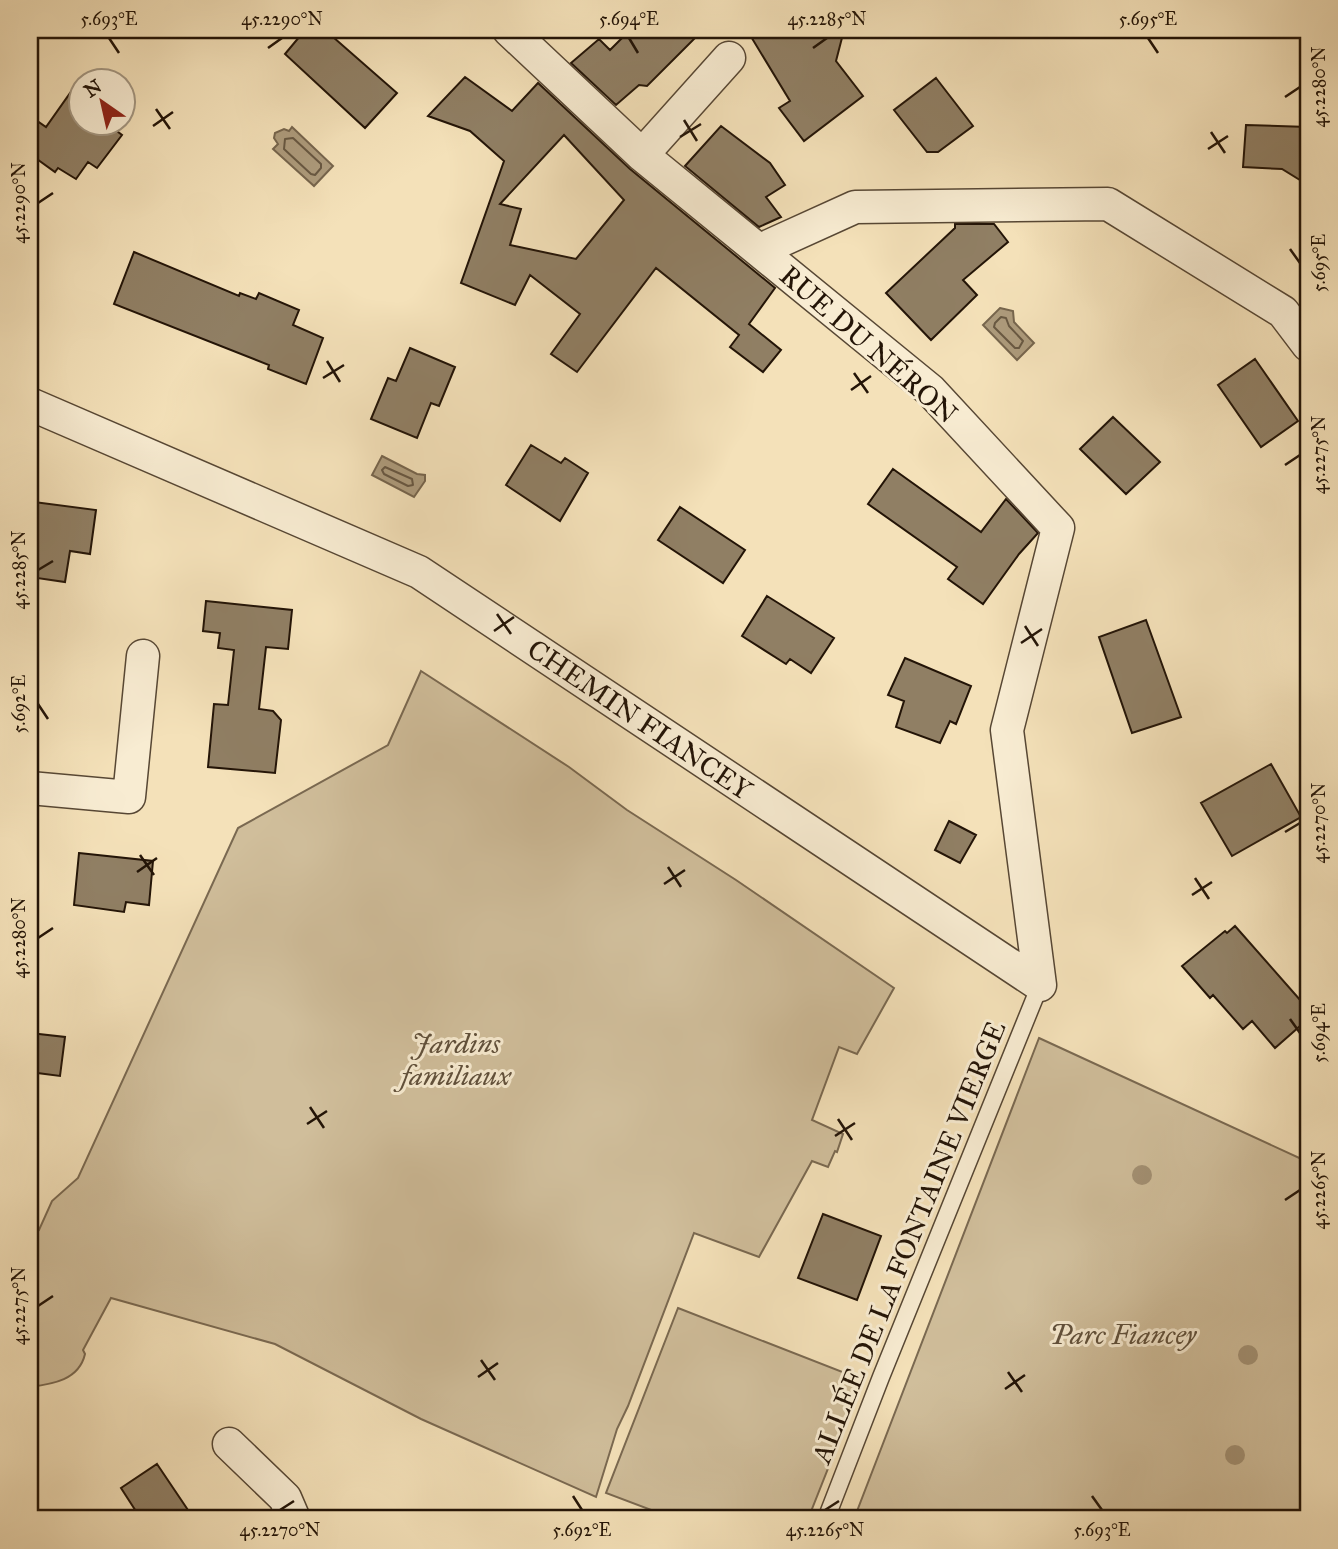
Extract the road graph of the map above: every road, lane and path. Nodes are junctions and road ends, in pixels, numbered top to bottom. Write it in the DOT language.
graph roads {
  1 [pos="509,30"];
  2 [pos="729,58"];
  3 [pos="642,155"];
  4 [pos="760,250"];
  5 [pos="1308,345"];
  6 [pos="30,404"];
  7 [pos="143,656"];
  8 [pos="30,793"];
  9 [pos="1040,985"];
  10 [pos="229,1444"];
  11 [pos="294,1519"];
  12 [pos="826,1519"];
  1 -- 3 [label="street, RUE DU NÉRON"];
  2 -- 3 [label="street"];
  3 -- 4 [label="street, RUE DU NÉRON"];
  4 -- 5 [label="street"];
  4 -- 9 [label="street, RUE DU NÉRON"];
  6 -- 9 [label="street, CHEMIN FIANCEY"];
  7 -- 8 [label="street"];
  9 -- 12 [label="lane, ALLÉE DE LA FONTAINE VIERGE"];
  10 -- 11 [label="street"];
}
